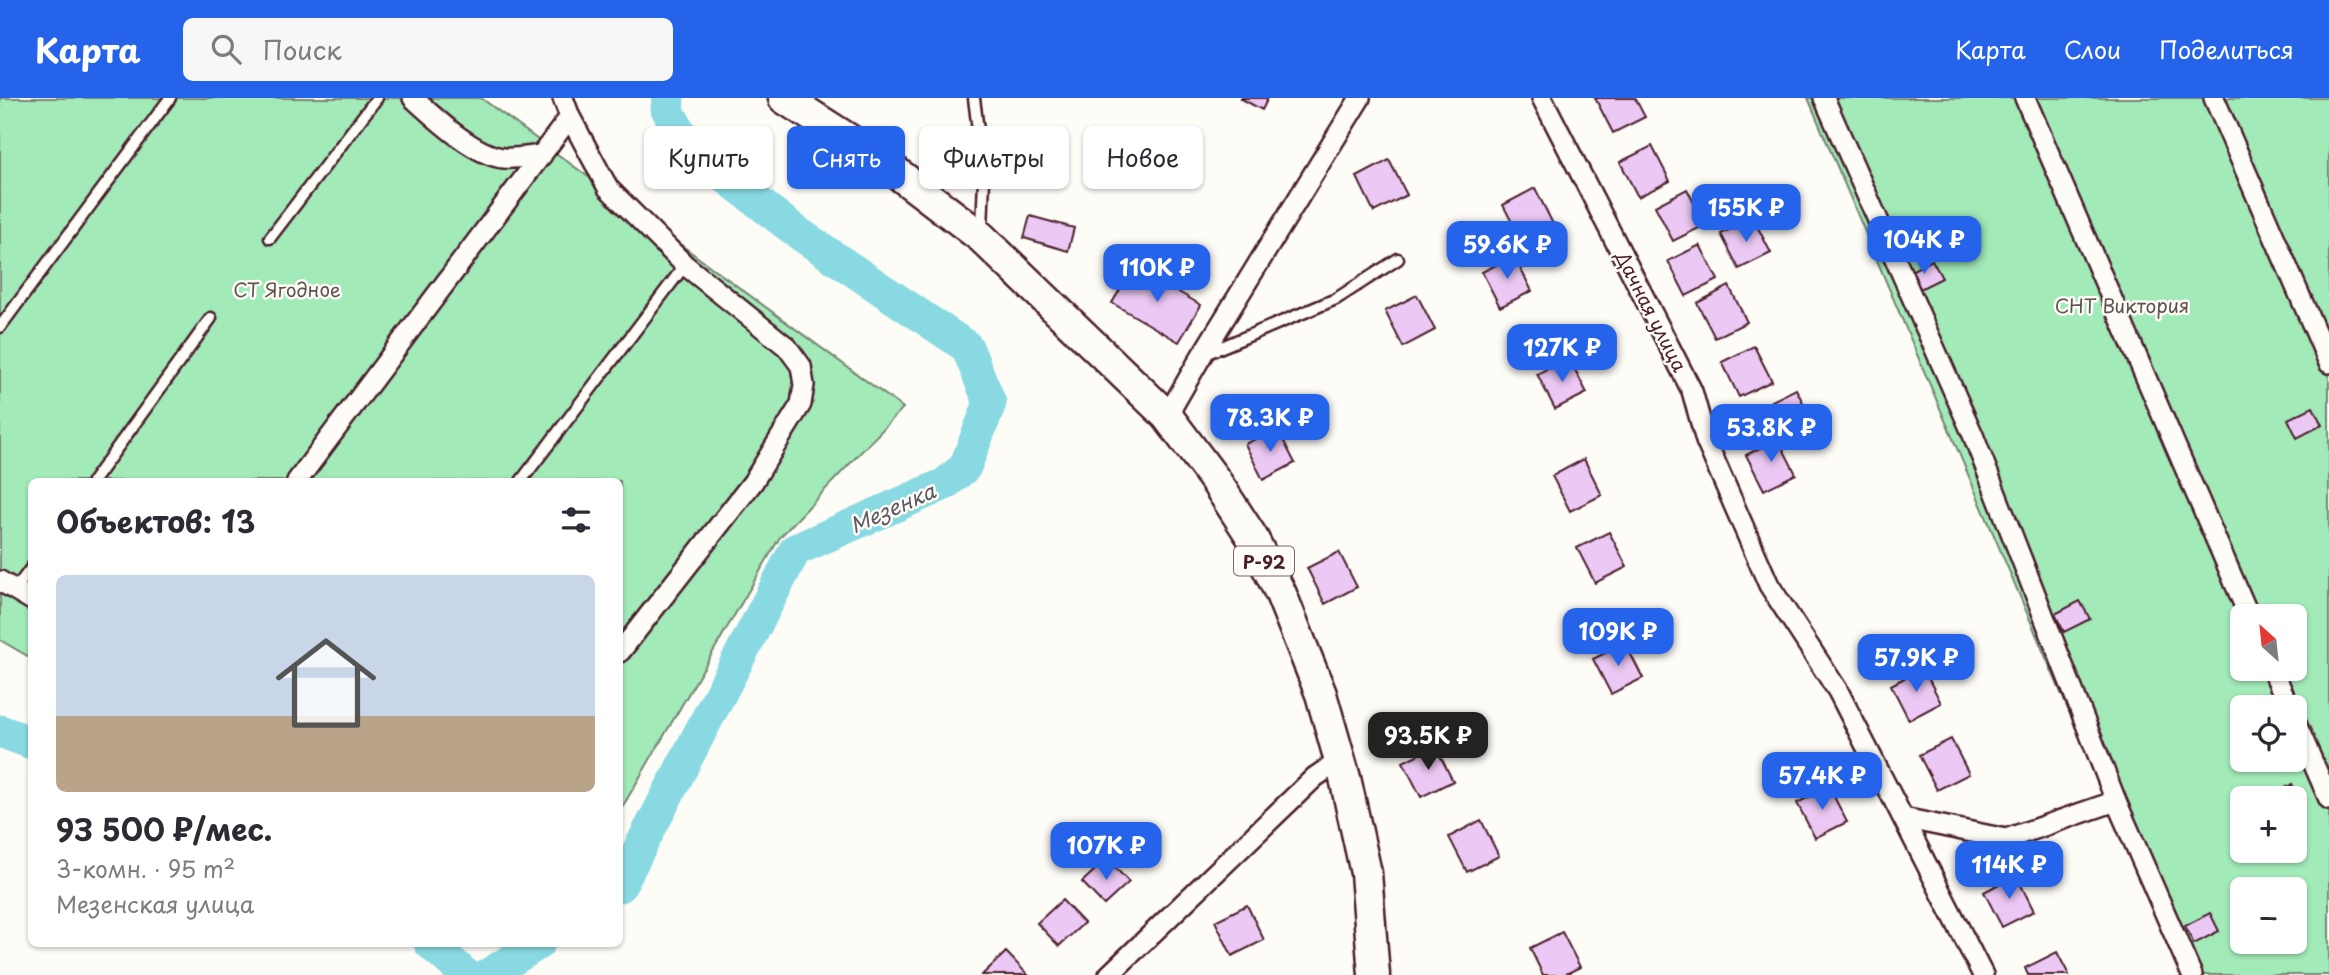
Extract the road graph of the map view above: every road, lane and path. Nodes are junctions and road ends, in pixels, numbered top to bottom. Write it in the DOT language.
graph roads {
  1 [pos="170,98"];
  2 [pos="377,98"];
  3 [pos="413,98"];
  4 [pos="563,98"];
  5 [pos="784,98"];
  6 [pos="974,98"];
  7 [pos="1360,98"];
  8 [pos="1542,98"];
  9 [pos="1824,98"];
  10 [pos="2025,98"];
  11 [pos="2214,98"];
  12 [pos="570,117"];
  13 [pos="542,155"];
  14 [pos="981,237"];
  15 [pos="270,238"];
  16 [pos="1398,259"];
  17 [pos="685,265"];
  18 [pos="211,318"];
  19 [pos="0,327"];
  20 [pos="1202,355"];
  21 [pos="2329,363"];
  22 [pos="1167,416"];
  23 [pos="95,478"];
  24 [pos="299,478"];
  25 [pos="523,478"];
  26 [pos="28,572"];
  27 [pos="15,590"];
  28 [pos="2244,604"];
  29 [pos="623,648"];
  30 [pos="2307,749"];
  31 [pos="1340,760"];
  32 [pos="2329,799"];
  33 [pos="2116,801"];
  34 [pos="1903,818"];
  35 [pos="1109,975"];
  36 [pos="1374,975"];
  37 [pos="1983,975"];
  38 [pos="2192,975"];
  1 -- 19 [label="lane"];
  2 -- 15 [label="lane"];
  3 -- 13 [label="street"];
  4 -- 12 [label="street"];
  5 -- 14 [label="main road, Р-92"];
  6 -- 14 [label="lane"];
  7 -- 20 [label="street"];
  8 -- 34 [label="street, Дачная улица"];
  9 -- 33 [label="street"];
  10 -- 28 [label="street"];
  11 -- 21 [label="street"];
  12 -- 13 [label="street"];
  12 -- 17 [label="street"];
  13 -- 24 [label="street"];
  14 -- 22 [label="main road, Р-92"];
  16 -- 20 [label="lane"];
  17 -- 25 [label="lane"];
  17 -- 29 [label="street"];
  18 -- 23 [label="lane"];
  20 -- 22 [label="street"];
  22 -- 31 [label="main road, Р-92"];
  26 -- 27 [label="lane"];
  30 -- 32 [label="street"];
  31 -- 35 [label="street"];
  31 -- 36 [label="main road, Р-92"];
  33 -- 34 [label="street"];
  33 -- 38 [label="street"];
  34 -- 37 [label="street, Дачная улица"];
}
